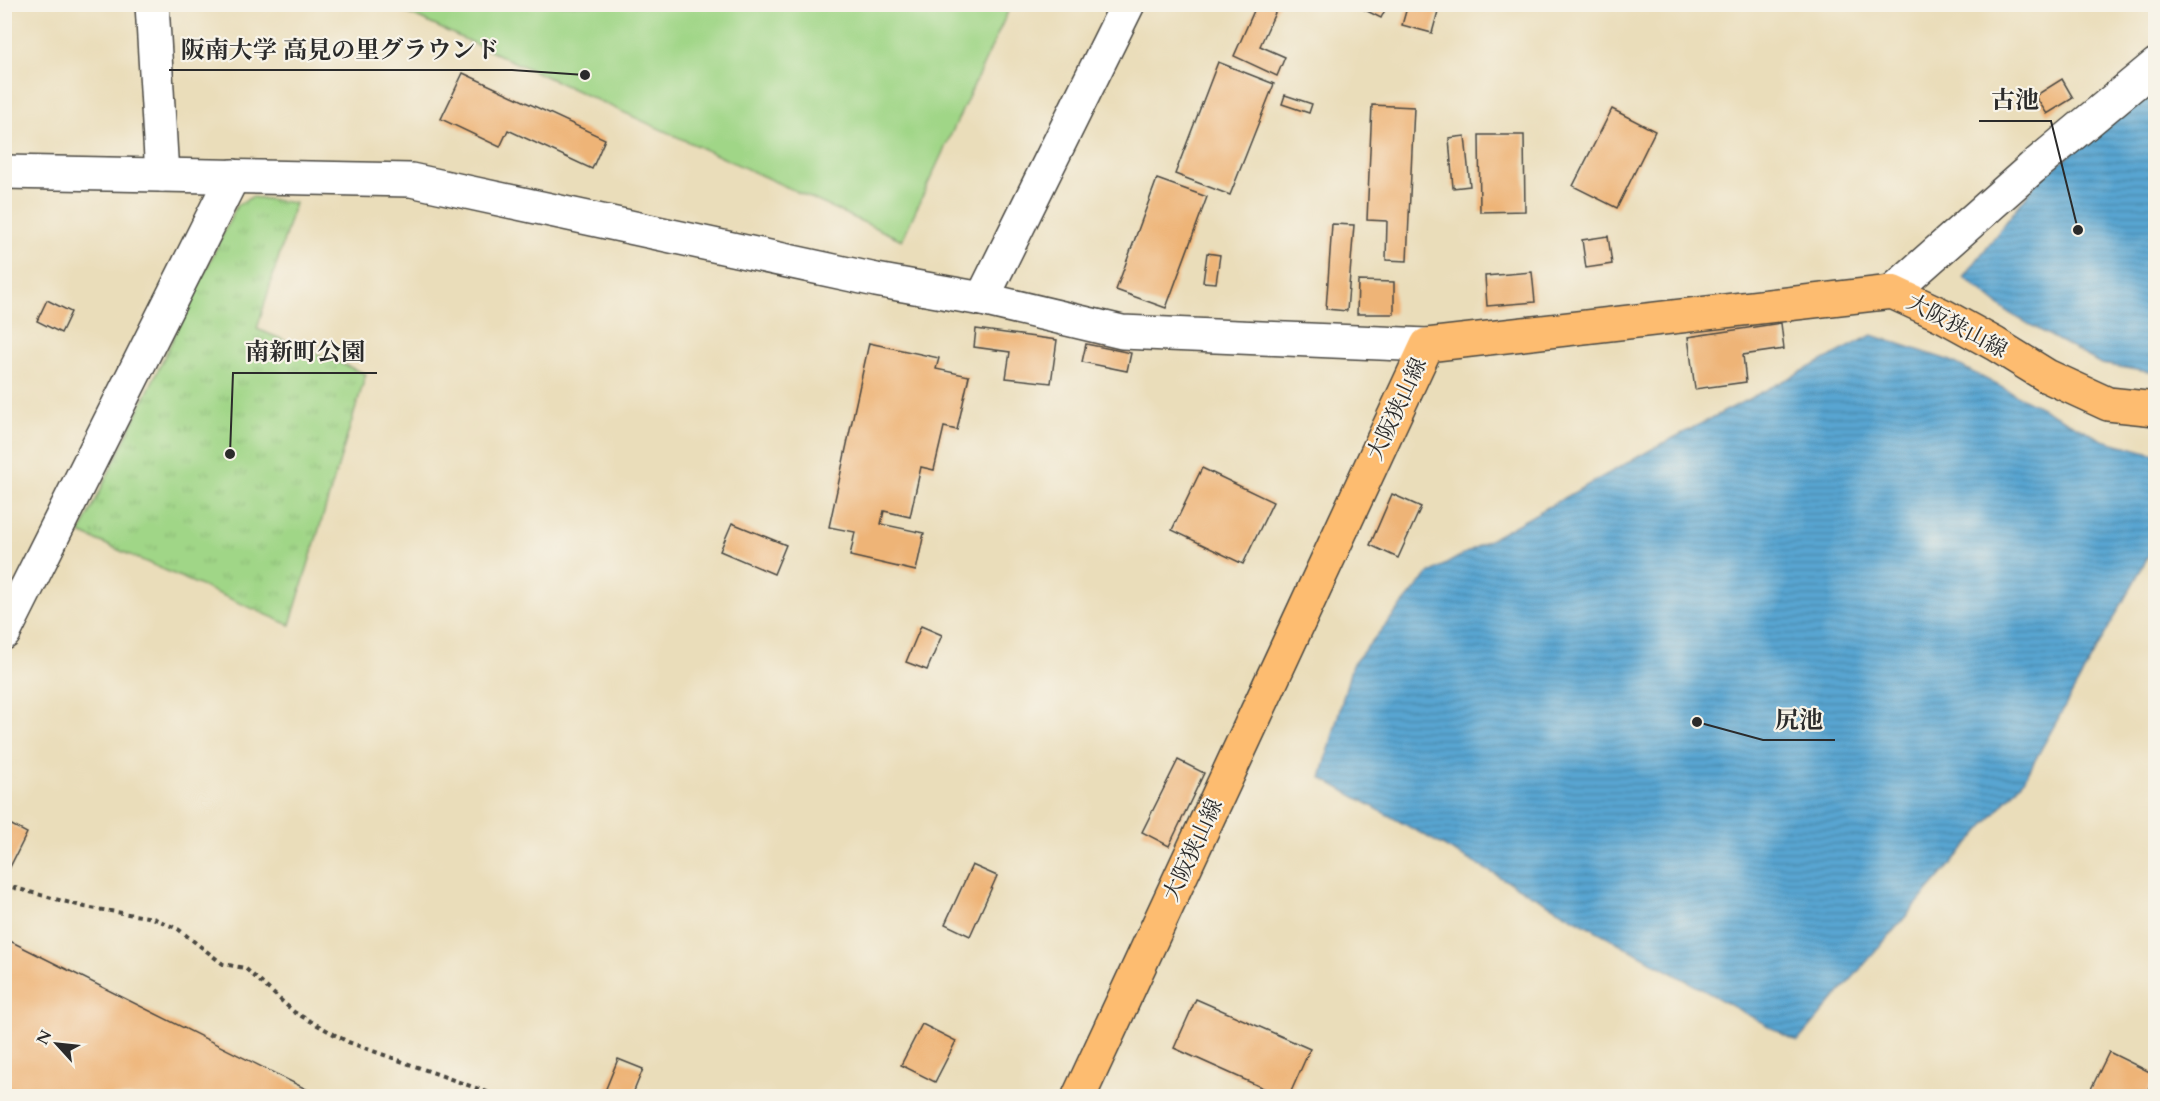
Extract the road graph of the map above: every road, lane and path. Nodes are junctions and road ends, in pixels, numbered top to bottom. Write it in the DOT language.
graph roads {
  1 [pos="152,4"];
  2 [pos="1128,4"];
  3 [pos="2156,65"];
  4 [pos="4,172"];
  5 [pos="162,175"];
  6 [pos="233,176"];
  7 [pos="1892,292"];
  8 [pos="982,299"];
  9 [pos="1427,345"];
  10 [pos="2156,409"];
  11 [pos="4,633"];
  12 [pos="4,885"];
  13 [pos="498,1096"];
  14 [pos="1079,1096"];
  1 -- 5 [label="street"];
  2 -- 8 [label="street"];
  3 -- 7 [label="street"];
  4 -- 5 [label="street"];
  5 -- 6 [label="street"];
  6 -- 8 [label="street"];
  6 -- 11 [label="street"];
  7 -- 9 [label="main road, 大阪狭山線"];
  7 -- 10 [label="main road, 大阪狭山線"];
  8 -- 9 [label="street"];
  9 -- 14 [label="main road, 大阪狭山線"];
  12 -- 13 [label="path"];
}
